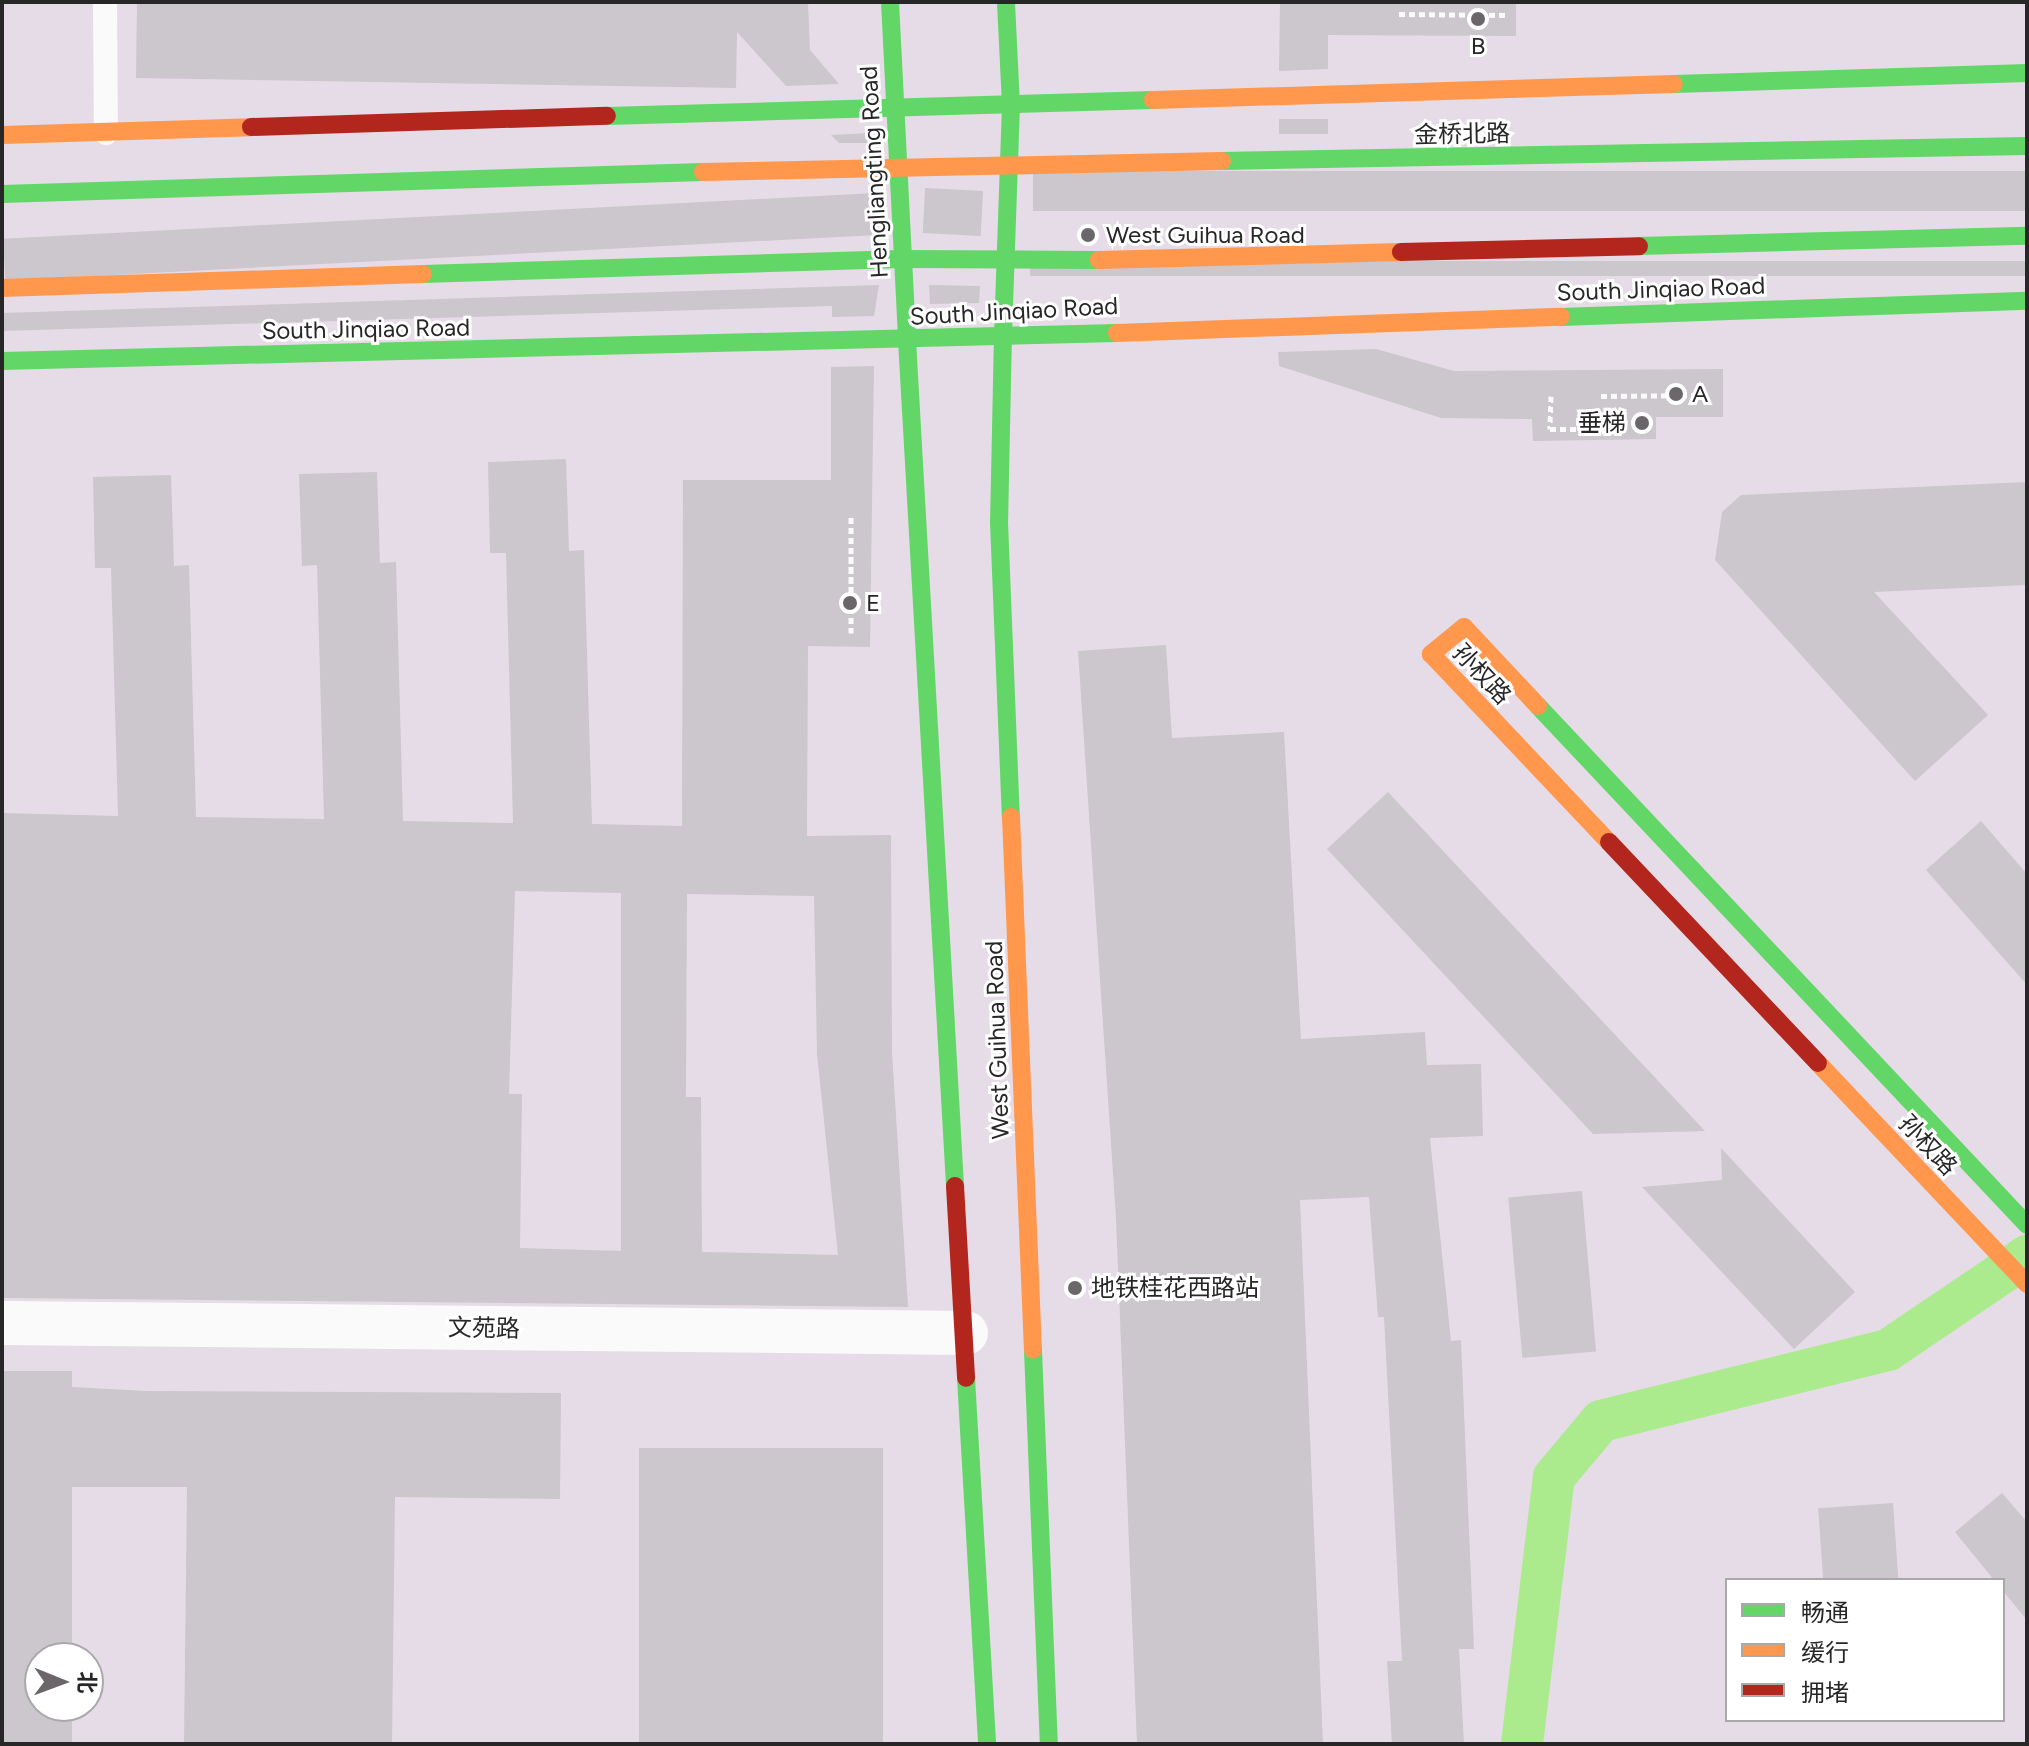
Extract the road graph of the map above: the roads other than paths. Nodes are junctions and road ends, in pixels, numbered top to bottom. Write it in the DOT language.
graph roads {
  1 [pos="105,2"];
  2 [pos="890,2"];
  3 [pos="1006,2"];
  4 [pos="2027,73"];
  5 [pos="1011,105"];
  6 [pos="894,109"];
  7 [pos="106,133"];
  8 [pos="2,135"];
  9 [pos="2027,146"];
  10 [pos="1010,168"];
  11 [pos="897,170"];
  12 [pos="2,194"];
  13 [pos="2027,236"];
  14 [pos="902,259"];
  15 [pos="1008,262"];
  16 [pos="2,288"];
  17 [pos="2027,301"];
  18 [pos="1003,334"];
  19 [pos="907,340"];
  20 [pos="2,361"];
  21 [pos="2027,1225"];
  22 [pos="2027,1284"];
  23 [pos="2,1323"];
  24 [pos="966,1333"];
  25 [pos="987,1744"];
  26 [pos="1049,1744"];
  1 -- 7 [label="lane"];
  2 -- 6 [label="main road, Hengliangting Road"];
  3 -- 5 [label="main road"];
  4 -- 5 [label="main road, 金桥北路"];
  5 -- 6 [label="main road"];
  5 -- 10 [label="main road"];
  6 -- 7 [label="main road"];
  6 -- 11 [label="main road, Hengliangting Road"];
  7 -- 8 [label="main road"];
  9 -- 10 [label="main road, 金桥北路"];
  10 -- 11 [label="main road, 金桥北路"];
  10 -- 15 [label="main road"];
  11 -- 12 [label="main road"];
  11 -- 14 [label="main road, Hengliangting Road"];
  13 -- 15 [label="main road"];
  14 -- 15 [label="main road"];
  14 -- 16 [label="main road"];
  14 -- 19 [label="main road, Hengliangting Road"];
  15 -- 18 [label="main road"];
  17 -- 18 [label="main road, South Jinqiao Road"];
  18 -- 19 [label="main road, South Jinqiao Road"];
  18 -- 26 [label="main road, West Guihua Road"];
  19 -- 20 [label="main road, South Jinqiao Road"];
  19 -- 24 [label="main road, West Guihua Road"];
  21 -- 22 [label="main road, 孙权路"];
  23 -- 24 [label="street, 文苑路"];
  24 -- 25 [label="main road, West Guihua Road"];
}
